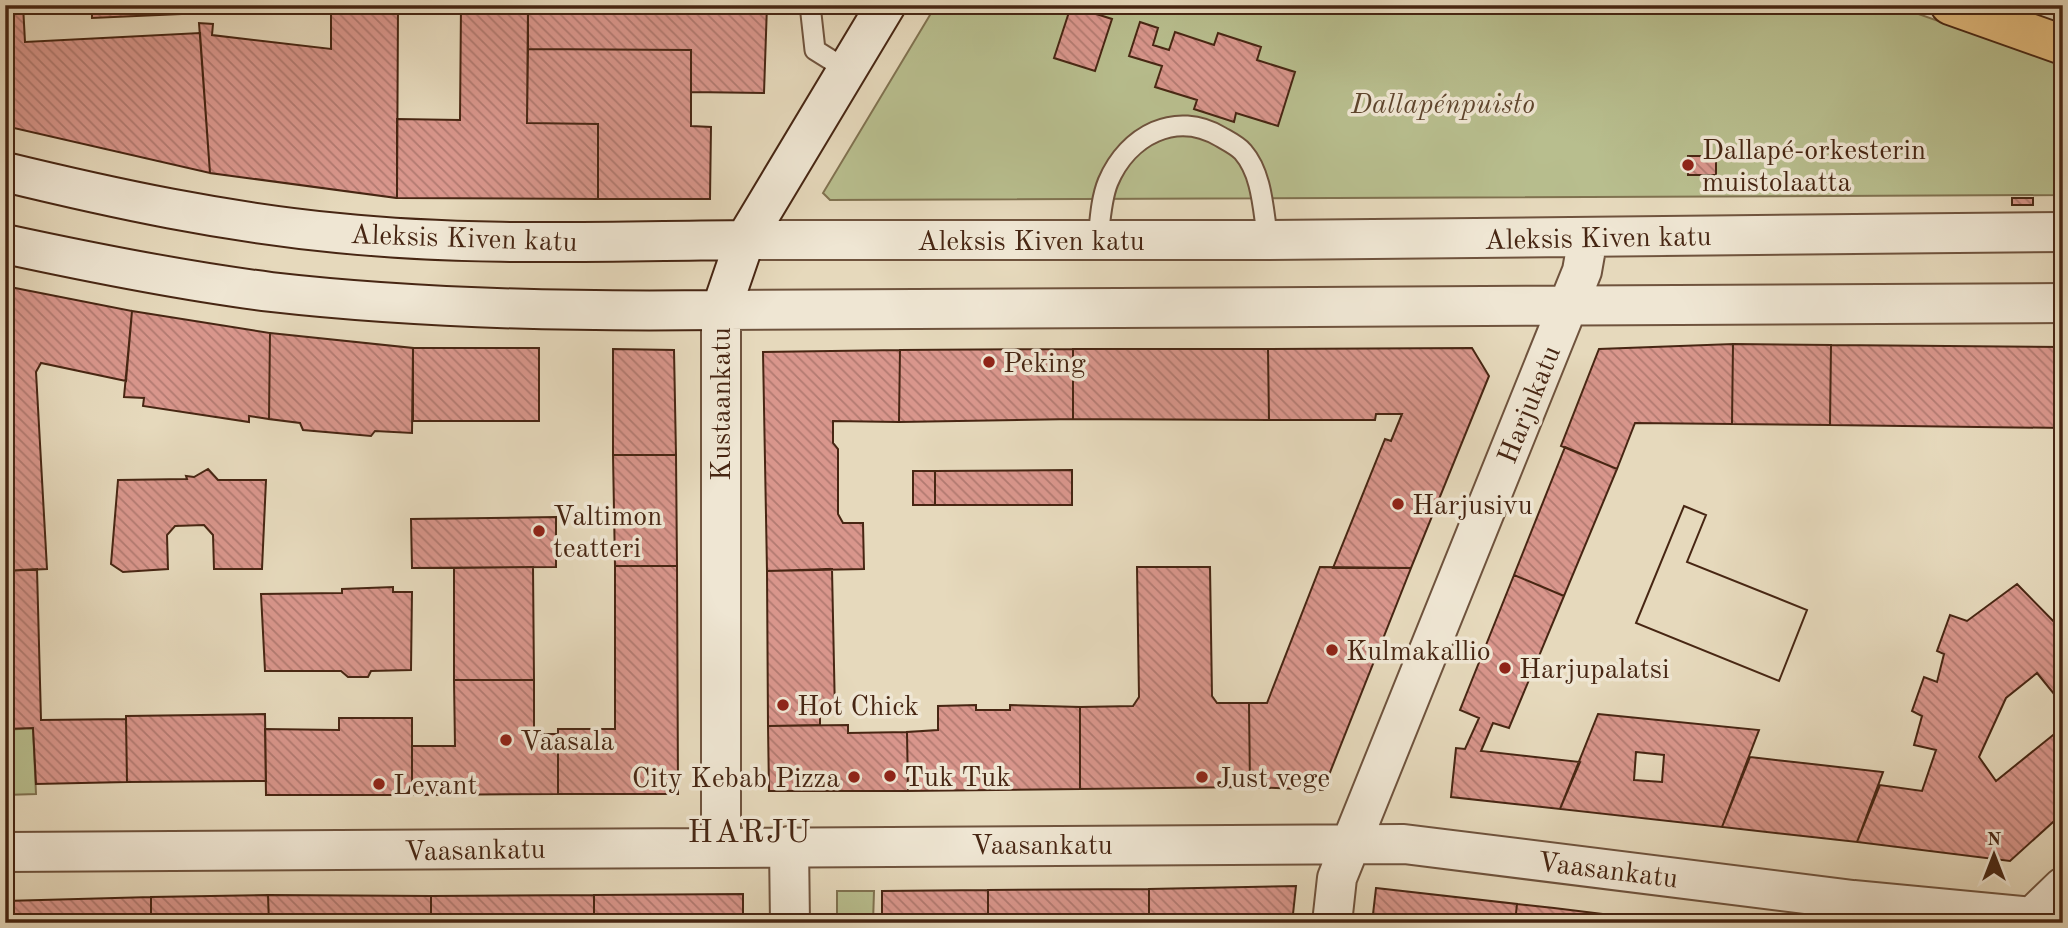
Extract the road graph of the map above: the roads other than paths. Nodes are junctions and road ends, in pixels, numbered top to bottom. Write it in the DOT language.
graph roads {
  1 [pos="810,5"];
  2 [pos="886,5"];
  3 [pos="1950,5"];
  4 [pos="2063,45"];
  5 [pos="847,70"];
  6 [pos="5,172"];
  7 [pos="2063,232"];
  8 [pos="1588,237"];
  9 [pos="745,240"];
  10 [pos="1098,240"];
  11 [pos="1268,240"];
  12 [pos="5,244"];
  13 [pos="2063,303"];
  14 [pos="1568,306"];
  15 [pos="721,310"];
  16 [pos="1352,844"];
  17 [pos="721,846"];
  18 [pos="789,846"];
  19 [pos="5,852"];
  20 [pos="2063,887"];
  21 [pos="790,923"];
  22 [pos="1332,923"];
  1 -- 5 [label="lane"];
  2 -- 5 [label="street, Kustaankatu"];
  3 -- 4 [label="main road"];
  5 -- 9 [label="street, Kustaankatu"];
  6 -- 9 [label="street, Aleksis Kiven katu"];
  7 -- 8 [label="street, Aleksis Kiven katu"];
  8 -- 11 [label="street, Aleksis Kiven katu"];
  8 -- 14 [label="street, Harjukatu"];
  9 -- 10 [label="street, Aleksis Kiven katu"];
  9 -- 15 [label="street, Kustaankatu"];
  10 -- 11 [label="street, Aleksis Kiven katu"];
  10 -- 11 [label="lane"];
  12 -- 15 [label="street"];
  13 -- 14 [label="street"];
  14 -- 15 [label="street"];
  14 -- 16 [label="street, Harjukatu"];
  15 -- 17 [label="street, Kustaankatu"];
  16 -- 18 [label="street, Vaasankatu"];
  16 -- 20 [label="street, Vaasankatu"];
  16 -- 22 [label="street, Harjukatu"];
  17 -- 18 [label="street, Vaasankatu"];
  17 -- 19 [label="street, Vaasankatu"];
  18 -- 21 [label="street"];
}
